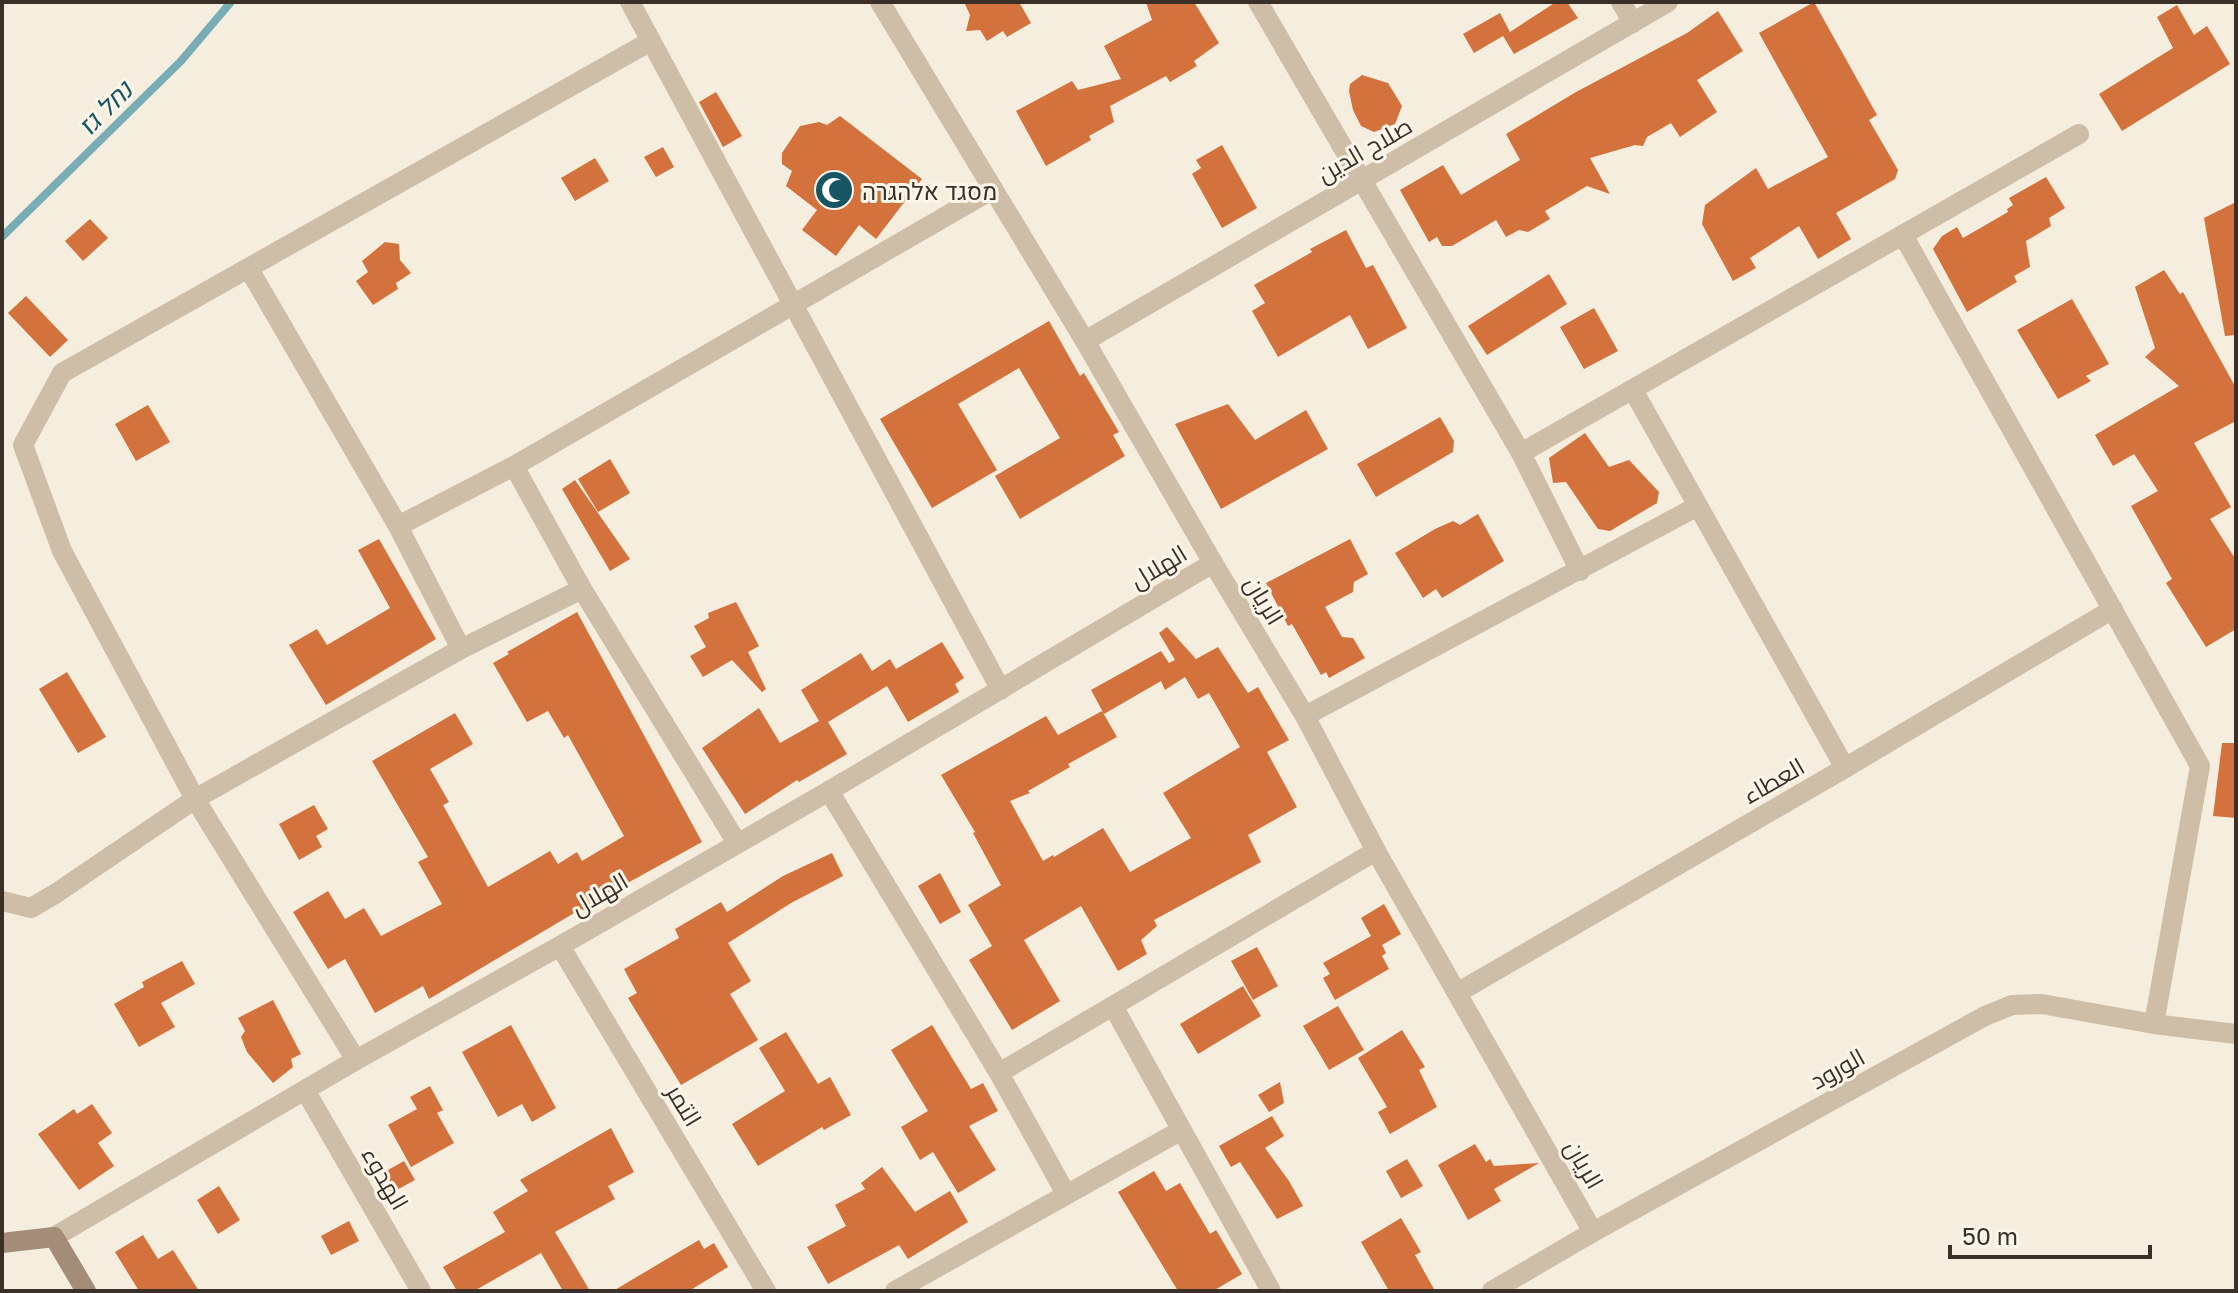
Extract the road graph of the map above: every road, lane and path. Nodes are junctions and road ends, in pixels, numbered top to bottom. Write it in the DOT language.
graph roads {
  1 [pos="630,2"];
  2 [pos="880,2"];
  3 [pos="1258,2"];
  4 [pos="1621,2"];
  5 [pos="1668,2"];
  6 [pos="1633,23"];
  7 [pos="651,41"];
  8 [pos="2079,134"];
  9 [pos="1362,180"];
  10 [pos="993,189"];
  11 [pos="1903,235"];
  12 [pos="249,269"];
  13 [pos="794,305"];
  14 [pos="1085,341"];
  15 [pos="1633,390"];
  16 [pos="1521,453"];
  17 [pos="514,466"];
  18 [pos="1698,506"];
  19 [pos="398,526"];
  20 [pos="1213,563"];
  21 [pos="1580,571"];
  22 [pos="582,589"];
  23 [pos="2113,609"];
  24 [pos="461,649"];
  25 [pos="1001,690"];
  26 [pos="1305,716"];
  27 [pos="1845,768"];
  28 [pos="829,791"];
  29 [pos="195,799"];
  30 [pos="737,843"];
  31 [pos="1376,851"];
  32 [pos="2,901"];
  33 [pos="560,946"];
  34 [pos="1457,993"];
  35 [pos="1113,1006"];
  36 [pos="2154,1024"];
  37 [pos="2236,1034"];
  38 [pos="356,1060"];
  39 [pos="999,1073"];
  40 [pos="305,1090"];
  41 [pos="1180,1131"];
  42 [pos="1066,1194"];
  43 [pos="1593,1232"];
  44 [pos="54,1237"];
  45 [pos="2,1243"];
  46 [pos="86,1291"];
  47 [pos="421,1291"];
  48 [pos="766,1291"];
  49 [pos="895,1291"];
  50 [pos="1271,1291"];
  51 [pos="1492,1291"];
  1 -- 7 [label="street"];
  2 -- 10 [label="street, الريان"];
  3 -- 9 [label="street"];
  4 -- 6 [label="street"];
  5 -- 6 [label="street, صلاح الدين"];
  6 -- 9 [label="street, صلاح الدين"];
  7 -- 12 [label="street"];
  7 -- 13 [label="street"];
  8 -- 11 [label="street"];
  9 -- 14 [label="street, صلاح الدين"];
  9 -- 16 [label="street"];
  10 -- 13 [label="street"];
  10 -- 14 [label="street, الريان"];
  11 -- 15 [label="street"];
  11 -- 23 [label="street"];
  12 -- 19 [label="street"];
  12 -- 29 [label="street"];
  13 -- 17 [label="street"];
  13 -- 25 [label="street"];
  14 -- 20 [label="street, الريان"];
  15 -- 16 [label="street"];
  15 -- 18 [label="street"];
  16 -- 21 [label="street"];
  17 -- 19 [label="street"];
  17 -- 22 [label="street"];
  18 -- 21 [label="street"];
  18 -- 27 [label="street"];
  19 -- 24 [label="street"];
  20 -- 25 [label="street, الهلال"];
  20 -- 26 [label="street, الريان"];
  21 -- 26 [label="street"];
  22 -- 24 [label="street"];
  22 -- 30 [label="street"];
  23 -- 27 [label="street, العطاء"];
  23 -- 36 [label="street"];
  24 -- 29 [label="street"];
  25 -- 28 [label="street, الهلال"];
  26 -- 31 [label="street, الريان"];
  27 -- 34 [label="street, العطاء"];
  28 -- 30 [label="street, الهلال"];
  28 -- 39 [label="street"];
  29 -- 32 [label="street"];
  29 -- 38 [label="street"];
  30 -- 33 [label="street, الهلال"];
  31 -- 34 [label="street, الريان"];
  31 -- 35 [label="street"];
  33 -- 38 [label="street, الهلال"];
  33 -- 48 [label="street, التمر"];
  34 -- 43 [label="street, الريان"];
  35 -- 39 [label="street"];
  35 -- 41 [label="street"];
  36 -- 37 [label="street, الورود"];
  36 -- 43 [label="street, الورود"];
  38 -- 40 [label="street, الهلال"];
  39 -- 42 [label="street"];
  40 -- 44 [label="street, الهلال"];
  40 -- 47 [label="street, الهدوء"];
  41 -- 42 [label="street"];
  41 -- 50 [label="street"];
  42 -- 49 [label="street"];
  43 -- 51 [label="street, الورود"];
  44 -- 45 [label="street, الهلال"];
  44 -- 46 [label="street"];
}
